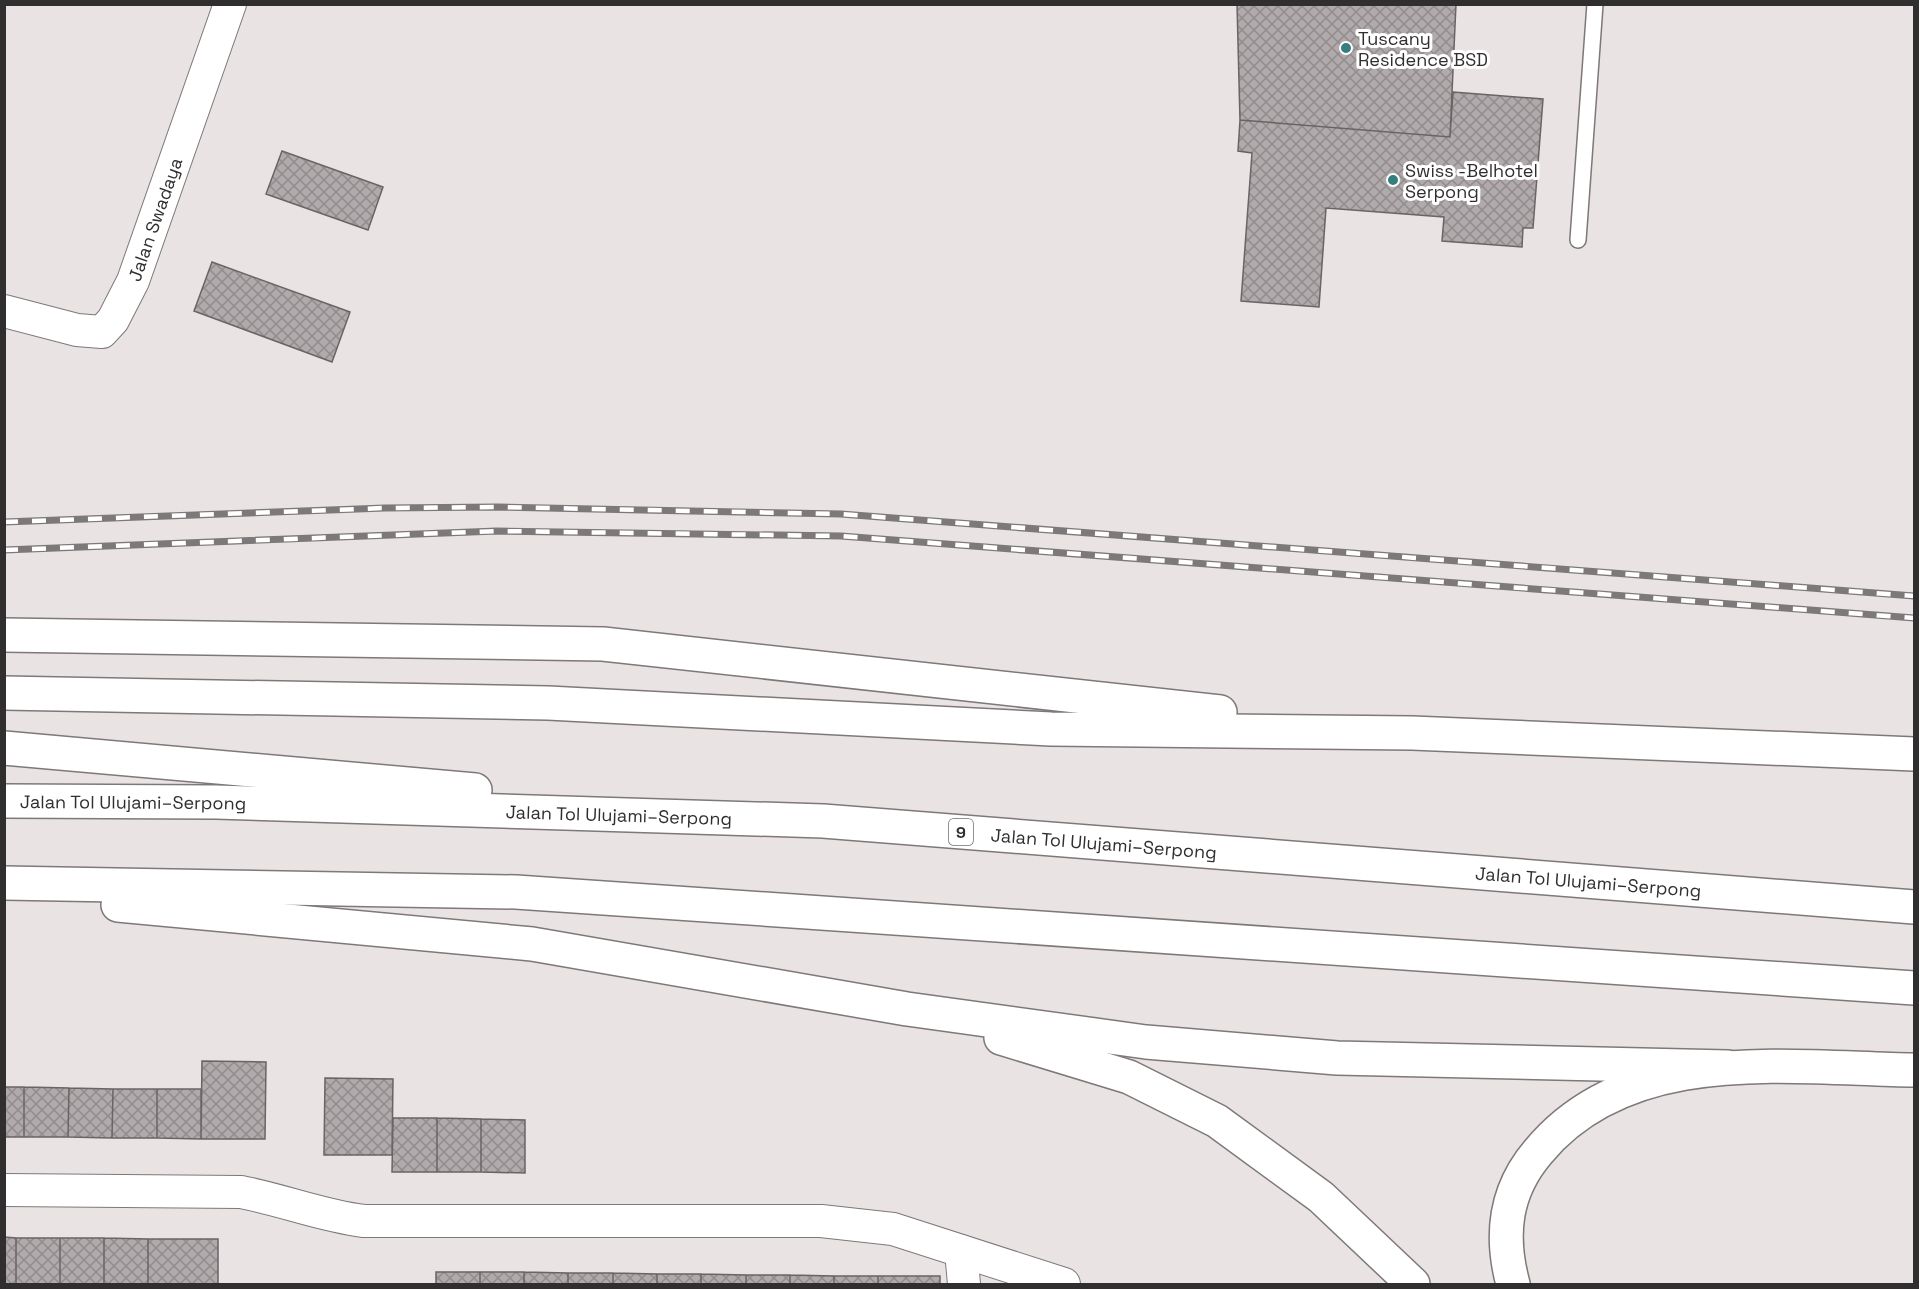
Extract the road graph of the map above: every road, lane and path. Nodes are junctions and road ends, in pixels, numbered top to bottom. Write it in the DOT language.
graph roads {
  1 [pos="230,4"];
  2 [pos="1595,4"];
  3 [pos="1578,240"];
  4 [pos="4,311"];
  5 [pos="4,635"];
  6 [pos="9,693"];
  7 [pos="1412,733"];
  8 [pos="4,748"];
  9 [pos="1914,754"];
  10 [pos="4,801"];
  11 [pos="823,821"];
  12 [pos="4,884"];
  13 [pos="4,894"];
  14 [pos="1914,907"];
  15 [pos="1914,988"];
  16 [pos="907,1010"];
  17 [pos="1728,1067"];
  18 [pos="1914,1070"];
  19 [pos="4,1190"];
  20 [pos="961,1251"];
  21 [pos="964,1284"];
  22 [pos="1064,1284"];
  23 [pos="1413,1284"];
  24 [pos="1513,1284"];
  1 -- 4 [label="street, Jalan Swadaya"];
  2 -- 3 [label="lane"];
  5 -- 7 [label="main road"];
  6 -- 7 [label="main road"];
  7 -- 9 [label="main road"];
  8 -- 11 [label="main road"];
  10 -- 11 [label="main road, Jalan Tol Ulujami–Serpong / 9"];
  11 -- 14 [label="main road, Jalan Tol Ulujami–Serpong / 9"];
  12 -- 15 [label="main road"];
  13 -- 16 [label="main road"];
  16 -- 17 [label="main road"];
  16 -- 23 [label="main road"];
  17 -- 18 [label="main road"];
  17 -- 24 [label="main road"];
  19 -- 20 [label="street"];
  20 -- 21 [label="street"];
  20 -- 22 [label="street"];
}
